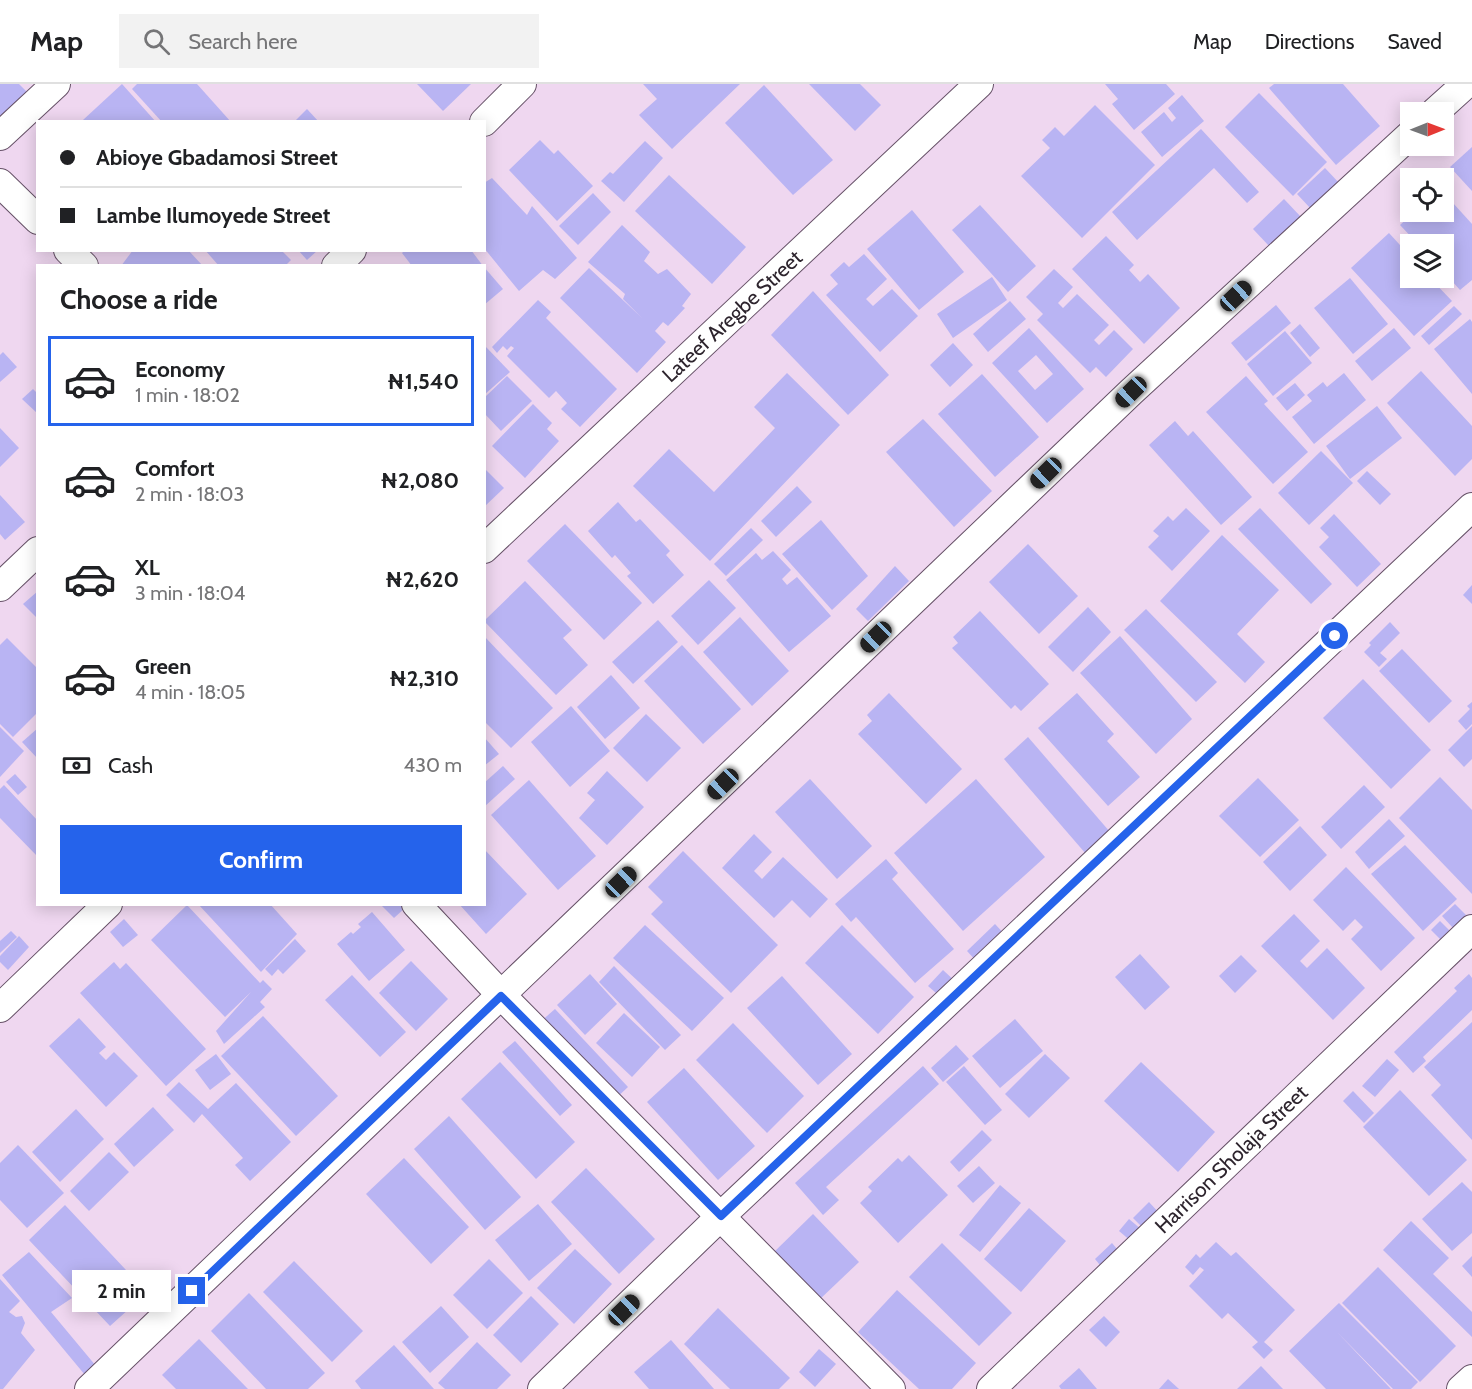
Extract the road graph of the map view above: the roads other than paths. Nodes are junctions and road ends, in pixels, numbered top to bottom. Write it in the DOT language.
graph roads {
  1 [pos="56,84"];
  2 [pos="522,84"];
  3 [pos="979,84"];
  4 [pos="1466,84"];
  5 [pos="1446,102"];
  6 [pos="486,120"];
  7 [pos="0,136"];
  8 [pos="1400,144"];
  9 [pos="0,183"];
  10 [pos="36,218"];
  11 [pos="71,252"];
  12 [pos="350,252"];
  13 [pos="82,264"];
  14 [pos="338,264"];
  15 [pos="1472,507"];
  16 [pos="486,547"];
  17 [pos="36,553"];
  18 [pos="0,587"];
  19 [pos="106,906"];
  20 [pos="418,906"];
  21 [pos="1472,928"];
  22 [pos="501,996"];
  23 [pos="0,1008"];
  24 [pos="721,1216"];
  25 [pos="1472,1379"];
  26 [pos="89,1389"];
  27 [pos="543,1389"];
  28 [pos="891,1389"];
  29 [pos="991,1389"];
  30 [pos="1461,1389"];
  1 -- 7 [label="street"];
  2 -- 6 [label="street"];
  3 -- 16 [label="street, Lateef Aregbe Street"];
  4 -- 5 [label="street"];
  8 -- 22 [label="street"];
  9 -- 10 [label="street"];
  11 -- 13 [label="street"];
  12 -- 14 [label="street"];
  15 -- 24 [label="street"];
  17 -- 18 [label="street"];
  19 -- 23 [label="street"];
  20 -- 22 [label="street"];
  21 -- 29 [label="street, Harrison Sholaja Street"];
  22 -- 24 [label="street"];
  22 -- 26 [label="street"];
  24 -- 27 [label="street"];
  24 -- 28 [label="street"];
  25 -- 30 [label="street"];
}
